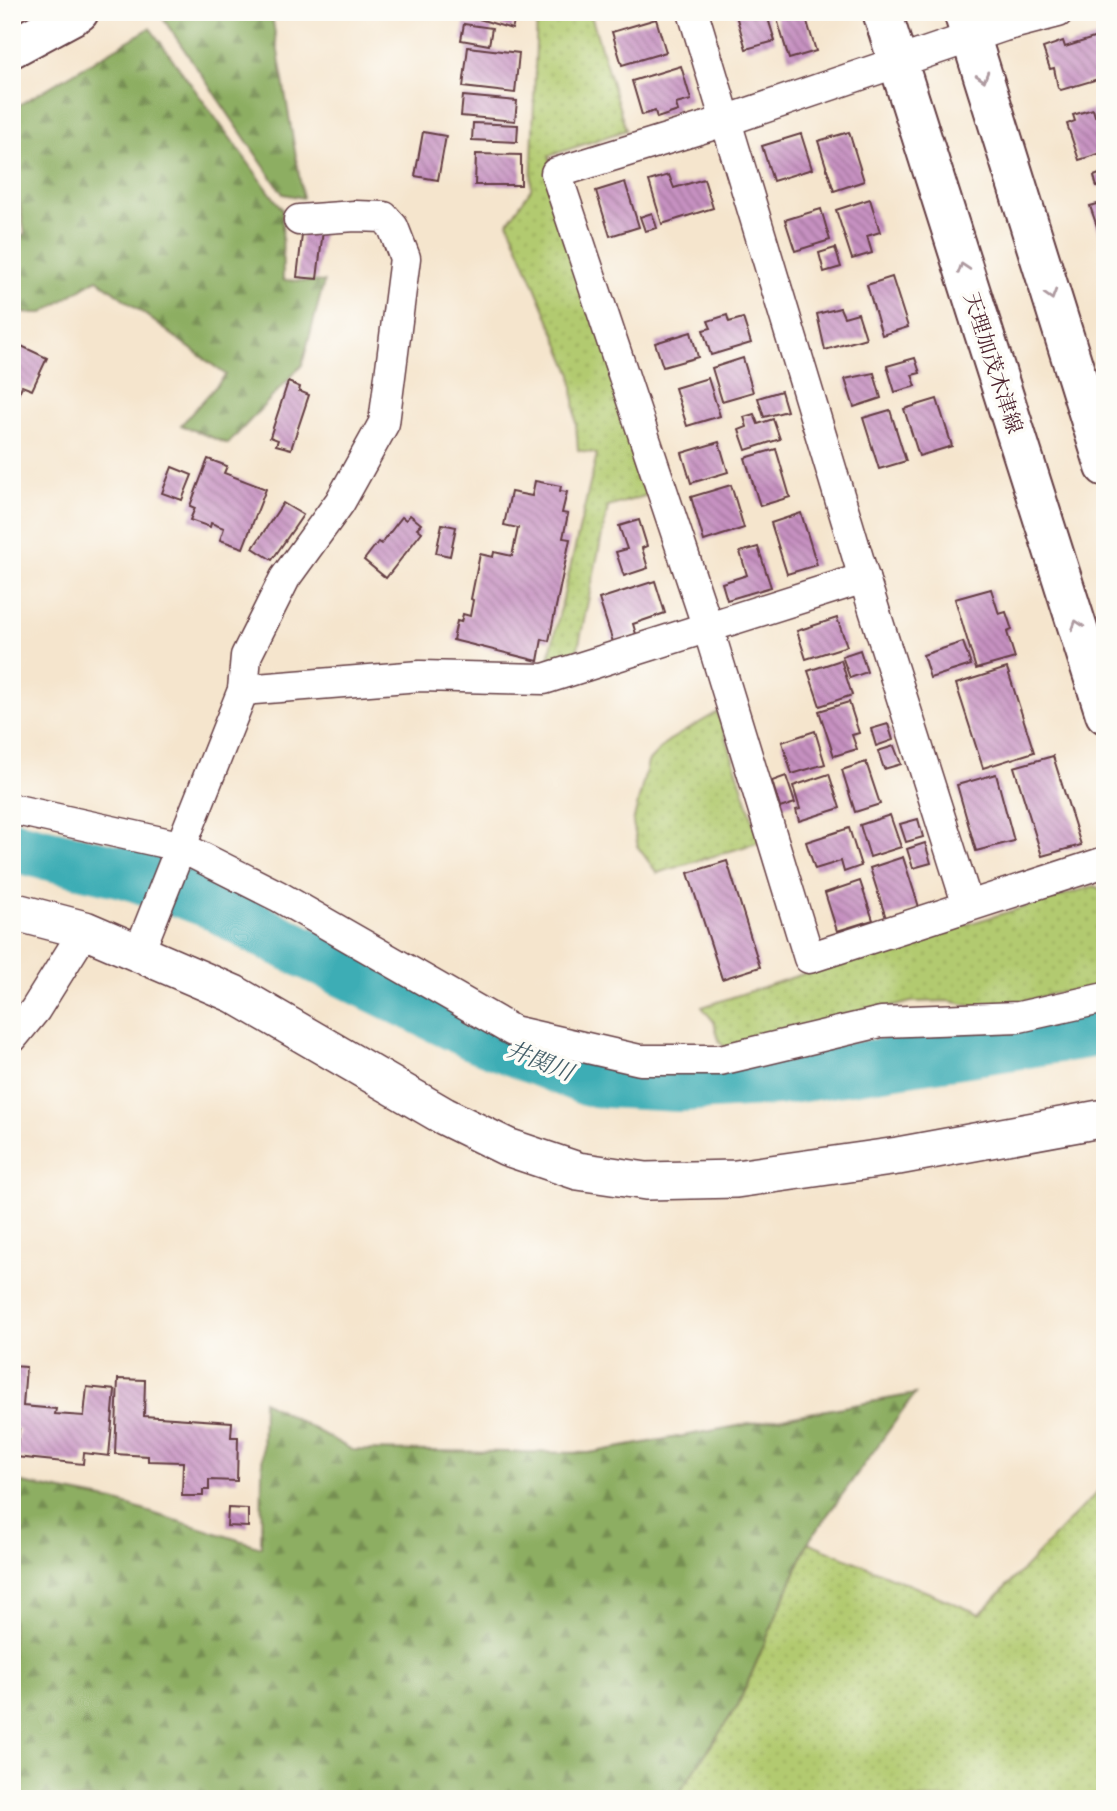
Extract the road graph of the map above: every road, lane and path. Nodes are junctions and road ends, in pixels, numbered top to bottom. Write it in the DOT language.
graph roads {
  1 [pos="79,12"];
  2 [pos="693,12"];
  3 [pos="882,12"];
  4 [pos="1058,12"];
  5 [pos="967,25"];
  6 [pos="12,48"];
  7 [pos="898,63"];
  8 [pos="724,121"];
  9 [pos="299,220"];
  10 [pos="1104,464"];
  11 [pos="864,579"];
  12 [pos="708,628"];
  13 [pos="243,690"];
  14 [pos="1105,714"];
  15 [pos="12,809"];
  16 [pos="179,846"];
  17 [pos="1105,862"];
  18 [pos="968,906"];
  19 [pos="12,911"];
  20 [pos="85,930"];
  21 [pos="144,939"];
  22 [pos="1105,998"];
  23 [pos="12,1038"];
  24 [pos="1105,1118"];
  1 -- 6 [label="main road"];
  2 -- 8 [label="street"];
  3 -- 7 [label="main road, 天理加茂木津線"];
  4 -- 5 [label="street"];
  5 -- 7 [label="street"];
  5 -- 10 [label="main road, one-way"];
  7 -- 8 [label="street"];
  14 -- 7 [label="main road, 天理加茂木津線, one-way"];
  8 -- 11 [label="street"];
  8 -- 12 [label="street"];
  9 -- 13 [label="street"];
  11 -- 12 [label="street"];
  11 -- 18 [label="street"];
  12 -- 13 [label="street"];
  12 -- 18 [label="street"];
  13 -- 16 [label="street"];
  15 -- 16 [label="street"];
  16 -- 21 [label="street"];
  16 -- 22 [label="street"];
  17 -- 18 [label="street"];
  19 -- 20 [label="street"];
  20 -- 21 [label="street"];
  20 -- 23 [label="street"];
  21 -- 24 [label="street"];
}
